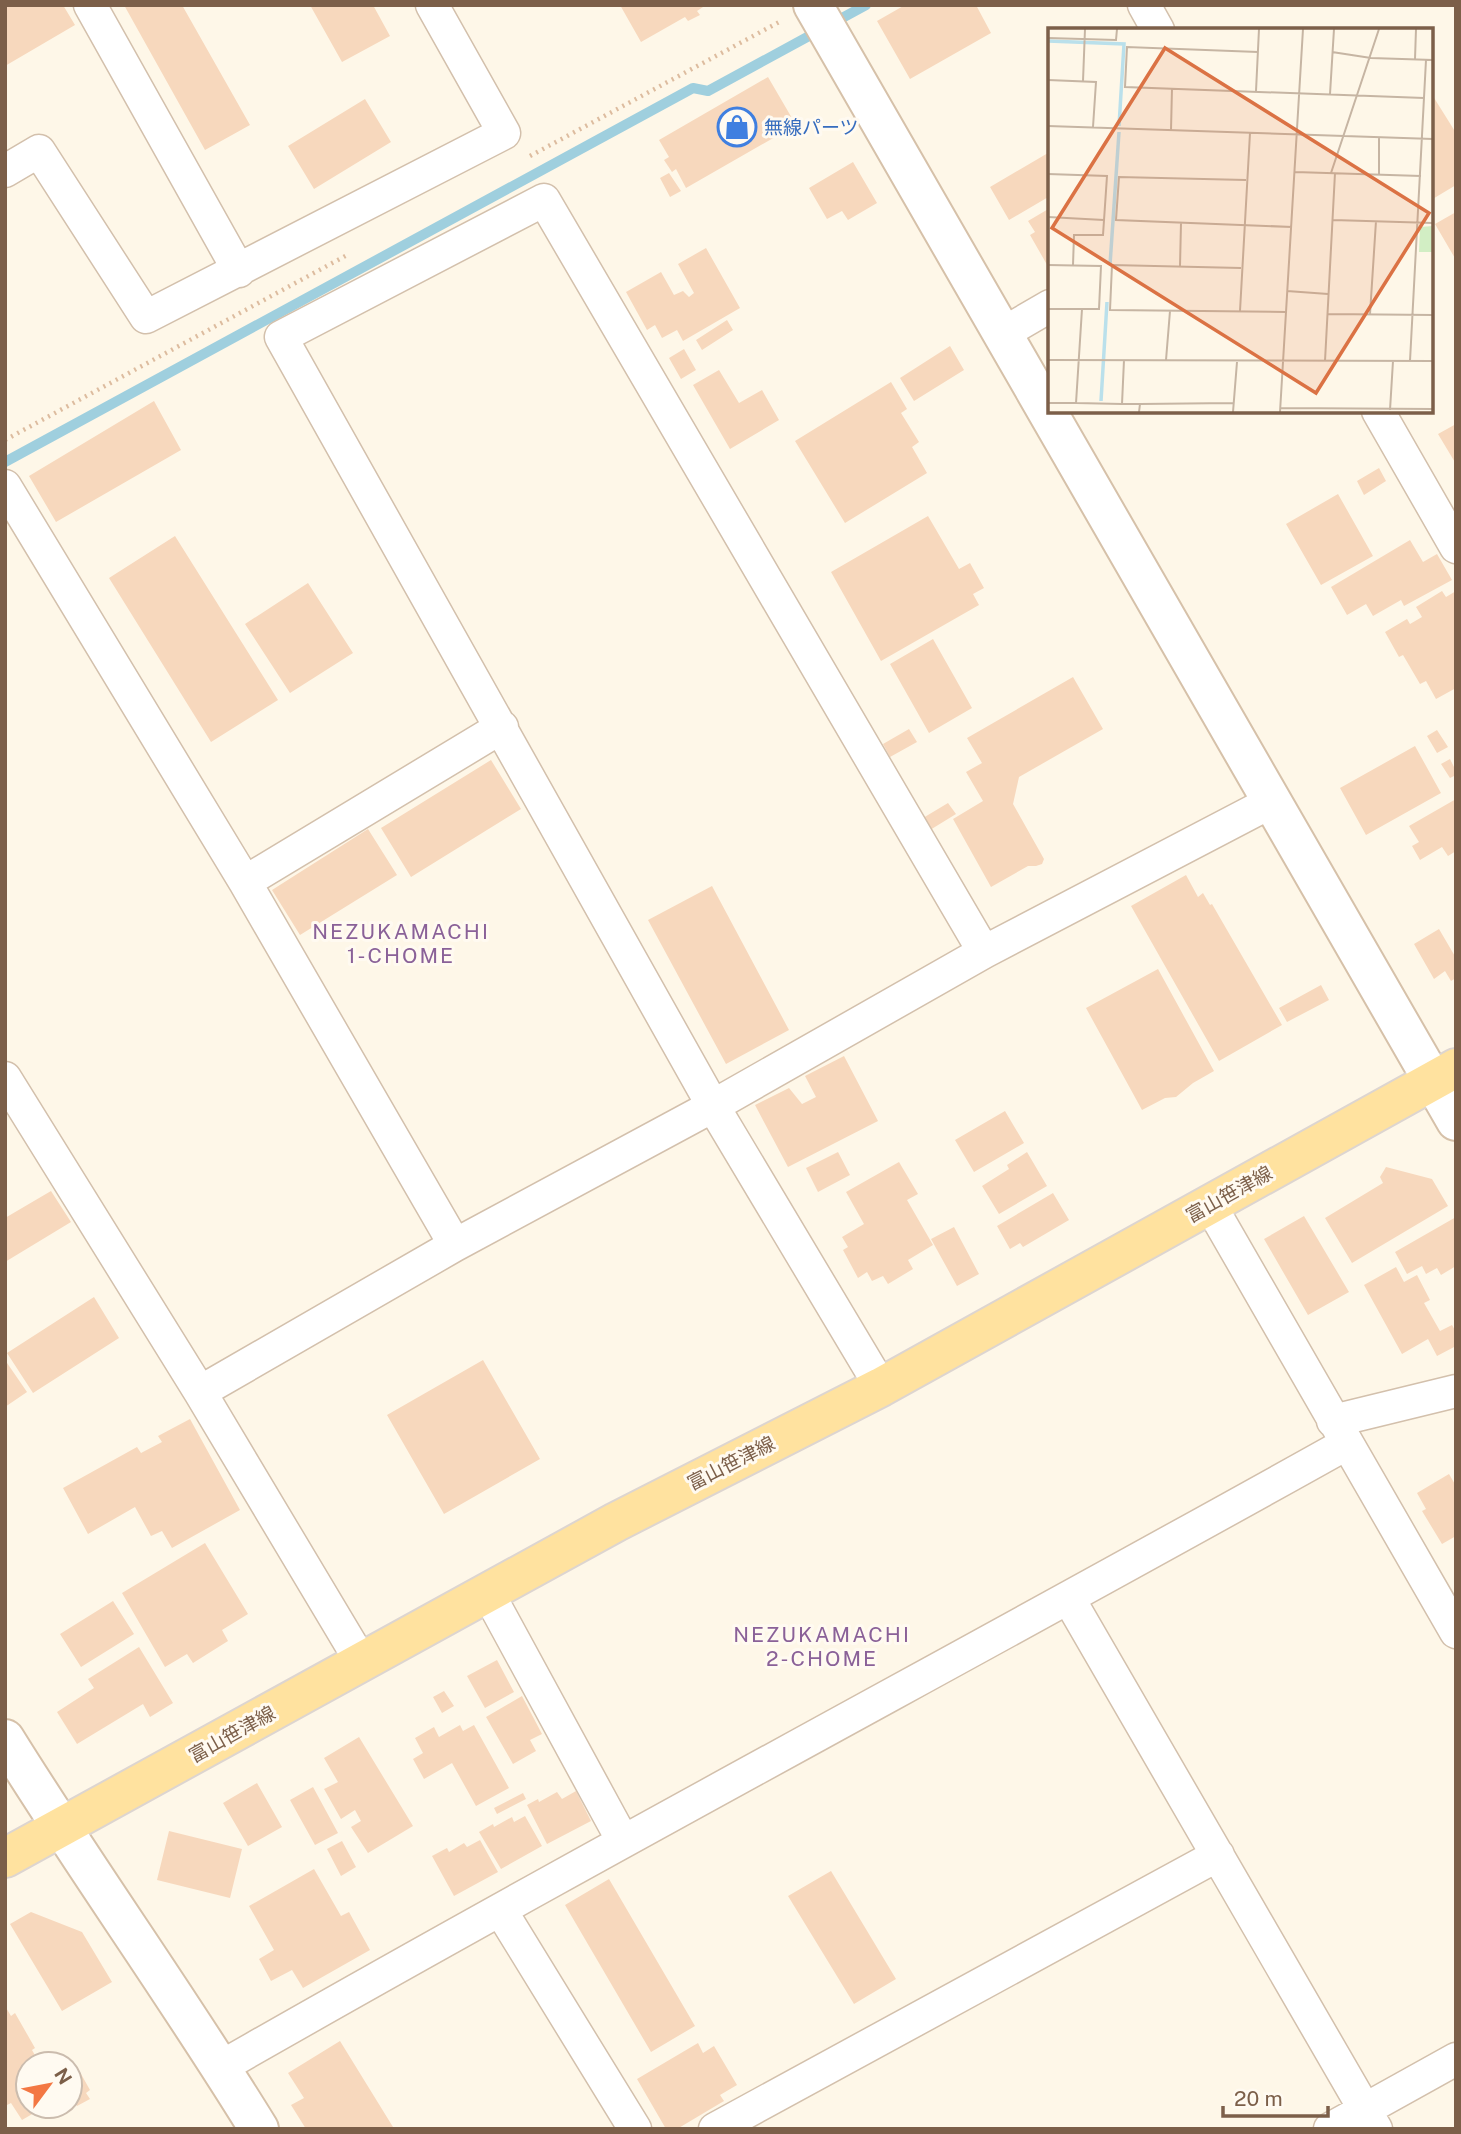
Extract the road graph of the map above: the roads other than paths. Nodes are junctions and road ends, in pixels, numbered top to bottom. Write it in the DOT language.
graph roads {
  1 [pos="90,5"];
  2 [pos="432,5"];
  3 [pos="813,5"];
  4 [pos="1144,5"];
  5 [pos="1157,28"];
  6 [pos="5,170"];
  7 [pos="239,271"];
  8 [pos="1048,307"];
  9 [pos="1002,334"];
  10 [pos="1379,413"];
  11 [pos="5,486"];
  12 [pos="1456,547"];
  13 [pos="502,727"];
  14 [pos="1271,802"];
  15 [pos="244,882"];
  16 [pos="984,952"];
  17 [pos="1444,1075"];
  18 [pos="5,1078"];
  19 [pos="713,1106"];
  20 [pos="1456,1121"];
  21 [pos="1210,1205"];
  22 [pos="455,1245"];
  23 [pos="881,1387"];
  24 [pos="1456,1391"];
  25 [pos="200,1392"];
  26 [pos="1340,1433"];
  27 [pos="488,1593"];
  28 [pos="1069,1599"];
  29 [pos="1456,1632"];
  30 [pos="362,1663"];
  31 [pos="5,1739"];
  32 [pos="60,1827"];
  33 [pos="623,1841"];
  34 [pos="1218,1855"];
  35 [pos="5,1858"];
  36 [pos="501,1912"];
  37 [pos="1456,2059"];
  38 [pos="221,2067"];
  39 [pos="1370,2119"];
  40 [pos="259,2129"];
  41 [pos="635,2129"];
  42 [pos="716,2129"];
  43 [pos="1330,2129"];
  1 -- 7 [label="street"];
  2 -- 7 [label="street"];
  3 -- 9 [label="street"];
  4 -- 5 [label="street"];
  6 -- 7 [label="street"];
  8 -- 9 [label="street"];
  9 -- 14 [label="street"];
  10 -- 12 [label="street"];
  11 -- 15 [label="street"];
  13 -- 15 [label="street"];
  13 -- 16 [label="street"];
  13 -- 19 [label="street"];
  14 -- 16 [label="street"];
  14 -- 17 [label="street"];
  15 -- 22 [label="street"];
  16 -- 19 [label="street"];
  17 -- 20 [label="street"];
  17 -- 21 [label="main road, 富山笹津線"];
  18 -- 25 [label="street"];
  19 -- 22 [label="street"];
  19 -- 23 [label="street"];
  21 -- 23 [label="main road, 富山笹津線"];
  21 -- 26 [label="street"];
  22 -- 25 [label="street"];
  23 -- 27 [label="main road, 富山笹津線"];
  24 -- 26 [label="street"];
  25 -- 30 [label="street"];
  26 -- 28 [label="street"];
  26 -- 29 [label="street"];
  27 -- 30 [label="main road, 富山笹津線"];
  27 -- 33 [label="street"];
  28 -- 33 [label="street"];
  28 -- 34 [label="street"];
  30 -- 32 [label="main road, 富山笹津線"];
  31 -- 32 [label="street"];
  32 -- 35 [label="main road, 富山笹津線"];
  32 -- 38 [label="street"];
  33 -- 36 [label="street"];
  34 -- 39 [label="street"];
  34 -- 42 [label="street"];
  36 -- 38 [label="street"];
  36 -- 41 [label="street"];
  37 -- 39 [label="street"];
  38 -- 40 [label="street"];
  39 -- 43 [label="street"];
}
